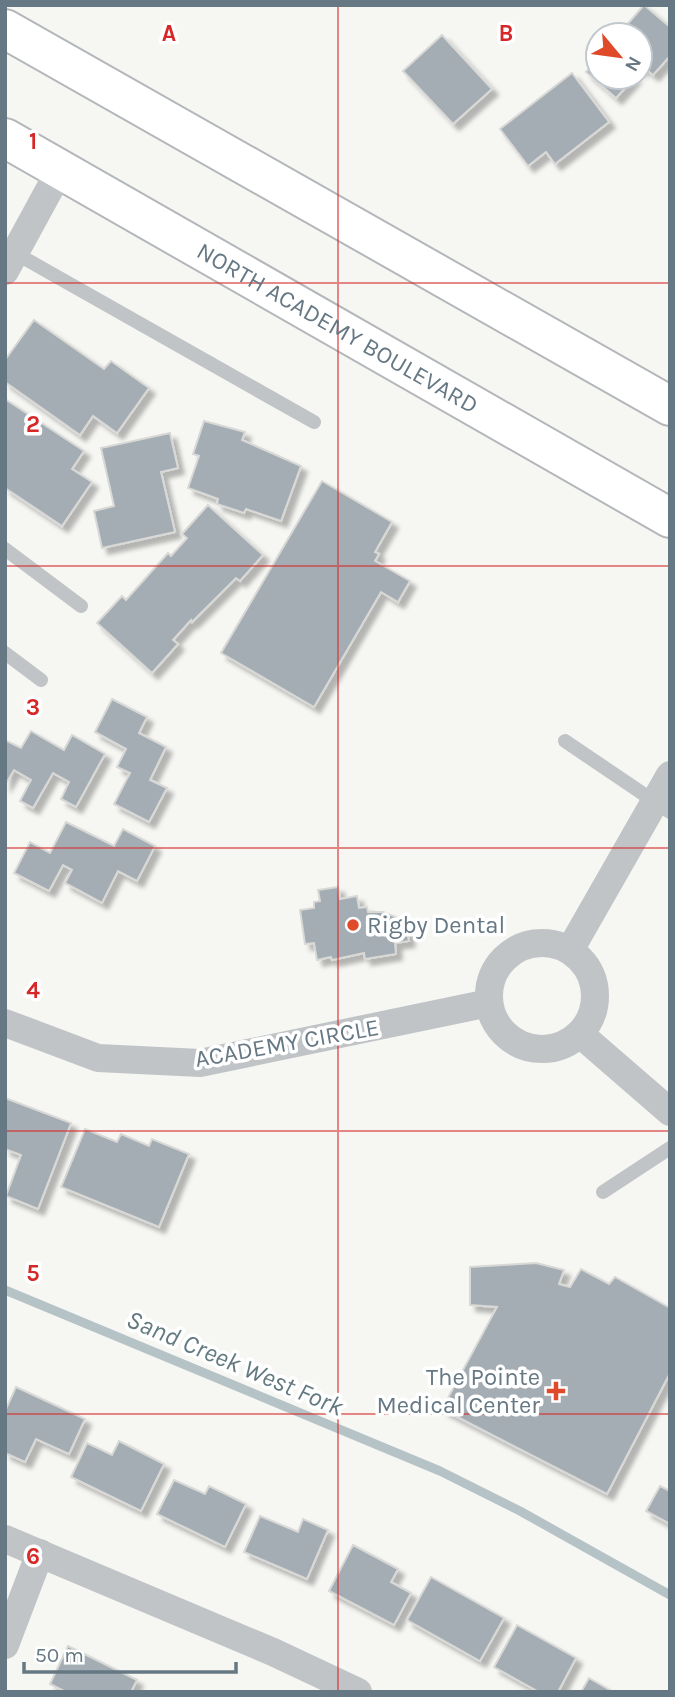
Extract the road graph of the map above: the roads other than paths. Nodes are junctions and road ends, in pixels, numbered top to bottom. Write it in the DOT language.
graph roads {
  1 [pos="5,29"];
  2 [pos="5,138"];
  3 [pos="60,170"];
  4 [pos="10,262"];
  5 [pos="670,406"];
  6 [pos="314,422"];
  7 [pos="670,518"];
  8 [pos="5,549"];
  9 [pos="81,606"];
  10 [pos="5,653"];
  11 [pos="41,680"];
  12 [pos="565,741"];
  13 [pos="670,775"];
  14 [pos="662,806"];
  15 [pos="569,950"];
  16 [pos="489,1003"];
  17 [pos="5,1023"];
  18 [pos="580,1034"];
  19 [pos="670,1112"];
  20 [pos="670,1148"];
  21 [pos="603,1192"];
  22 [pos="5,1539"];
  23 [pos="40,1553"];
  24 [pos="5,1645"];
  25 [pos="348,1689"];
  1 -- 5 [label="highway"];
  2 -- 3 [label="highway, NORTH ACADEMY BOULEVARD"];
  3 -- 4 [label="street"];
  3 -- 7 [label="highway, NORTH ACADEMY BOULEVARD"];
  4 -- 6 [label="lane"];
  8 -- 9 [label="lane"];
  10 -- 11 [label="lane"];
  12 -- 14 [label="lane"];
  13 -- 14 [label="street"];
  14 -- 15 [label="street"];
  15 -- 16 [label="street"];
  15 -- 18 [label="street"];
  16 -- 17 [label="street, ACADEMY CIRCLE"];
  16 -- 18 [label="street"];
  18 -- 19 [label="street"];
  20 -- 21 [label="lane"];
  22 -- 23 [label="street"];
  23 -- 24 [label="street"];
  23 -- 25 [label="street"];
}
